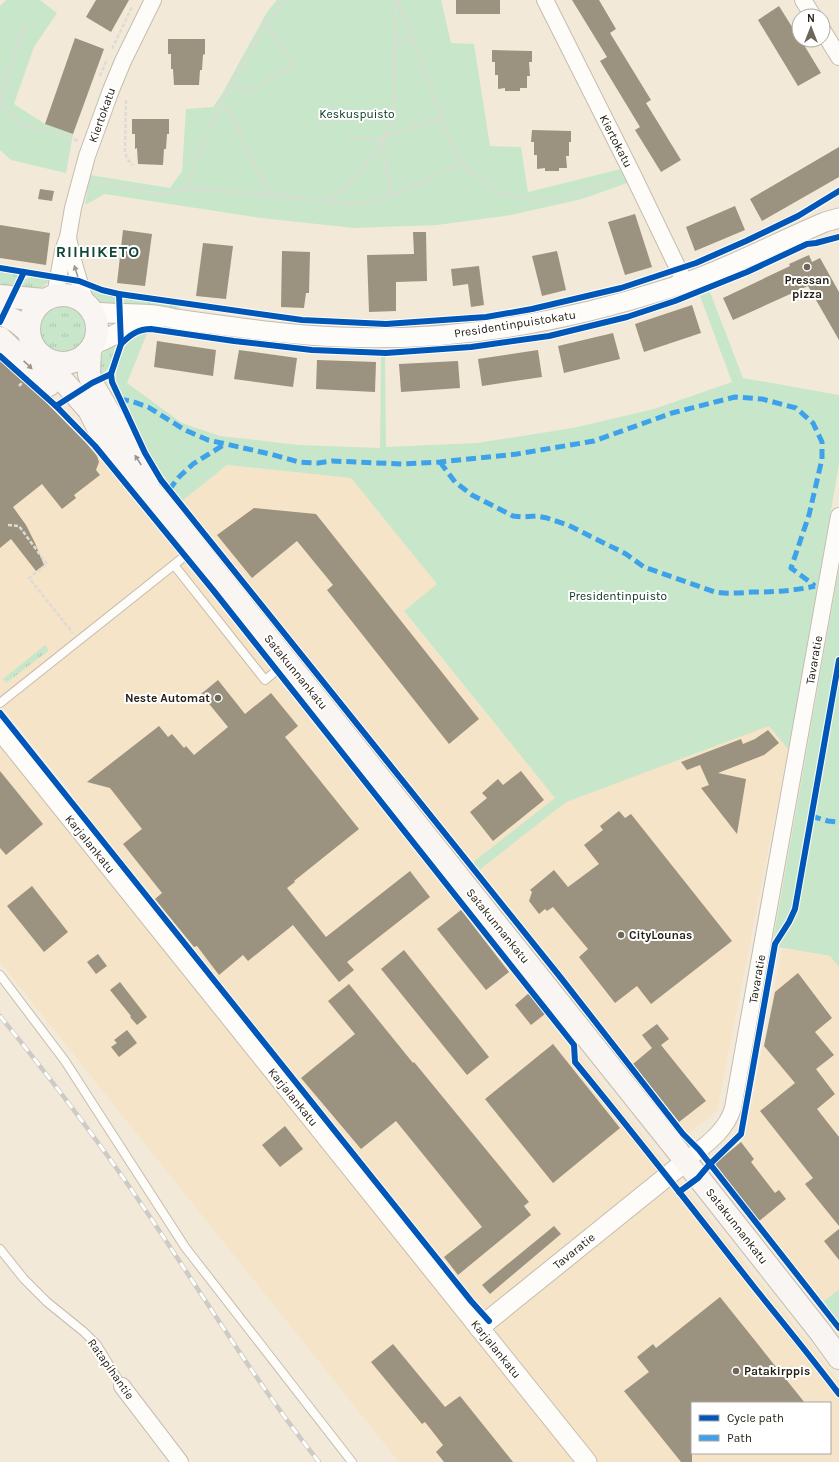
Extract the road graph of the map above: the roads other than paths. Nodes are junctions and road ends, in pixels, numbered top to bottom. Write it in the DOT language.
graph roads {
  1 [pos="153,0"];
  2 [pos="545,0"];
  3 [pos="831,44"];
  4 [pos="839,57"];
  5 [pos="839,218"];
  6 [pos="68,237"];
  7 [pos="685,283"];
  8 [pos="0,296"];
  9 [pos="50,298"];
  10 [pos="89,308"];
  11 [pos="0,313"];
  12 [pos="175,319"];
  13 [pos="29,332"];
  14 [pos="0,338"];
  15 [pos="92,348"];
  16 [pos="41,356"];
  17 [pos="104,440"];
  18 [pos="154,495"];
  19 [pos="839,516"];
  20 [pos="196,548"];
  21 [pos="174,565"];
  22 [pos="288,662"];
  23 [pos="0,702"];
  24 [pos="1,734"];
  25 [pos="0,975"];
  26 [pos="686,1161"];
  27 [pos="0,1249"];
  28 [pos="479,1328"];
  29 [pos="839,1358"];
  30 [pos="122,1386"];
  31 [pos="180,1462"];
  32 [pos="352,1462"];
  33 [pos="587,1462"];
  1 -- 6 [label="street, Kiertokatu"];
  2 -- 7 [label="street, Kiertokatu"];
  3 -- 4 [label="street"];
  5 -- 7 [label="street, Presidentinpuistokatu"];
  6 -- 9 [label="street, Kiertokatu"];
  10 -- 6 [label="street, Kiertokatu, one-way"];
  7 -- 12 [label="street, Presidentinpuistokatu"];
  8 -- 9 [label="main road"];
  9 -- 10 [label="main road"];
  9 -- 13 [label="main road"];
  10 -- 12 [label="street, Presidentinpuistokatu"];
  10 -- 15 [label="main road"];
  11 -- 13 [label="main road"];
  12 -- 15 [label="street, Presidentinpuistokatu"];
  13 -- 16 [label="main road"];
  14 -- 17 [label="main road, one-way"];
  15 -- 16 [label="main road"];
  18 -- 15 [label="main road, Satakunnankatu, one-way"];
  16 -- 17 [label="main road, Satakunnankatu"];
  17 -- 18 [label="main road, Satakunnankatu"];
  18 -- 20 [label="main road, Satakunnankatu"];
  19 -- 26 [label="street, Tavaratie"];
  20 -- 21 [label="lane"];
  20 -- 22 [label="main road, Satakunnankatu"];
  21 -- 22 [label="lane"];
  21 -- 23 [label="lane"];
  22 -- 26 [label="main road, Satakunnankatu"];
  24 -- 28 [label="street, Karjalankatu"];
  25 -- 32 [label="lane"];
  26 -- 28 [label="street, Tavaratie"];
  26 -- 29 [label="main road, Satakunnankatu"];
  27 -- 30 [label="lane, Ratapihantie"];
  28 -- 33 [label="street, Karjalankatu"];
  30 -- 31 [label="street, Ratapihantie"];
}
